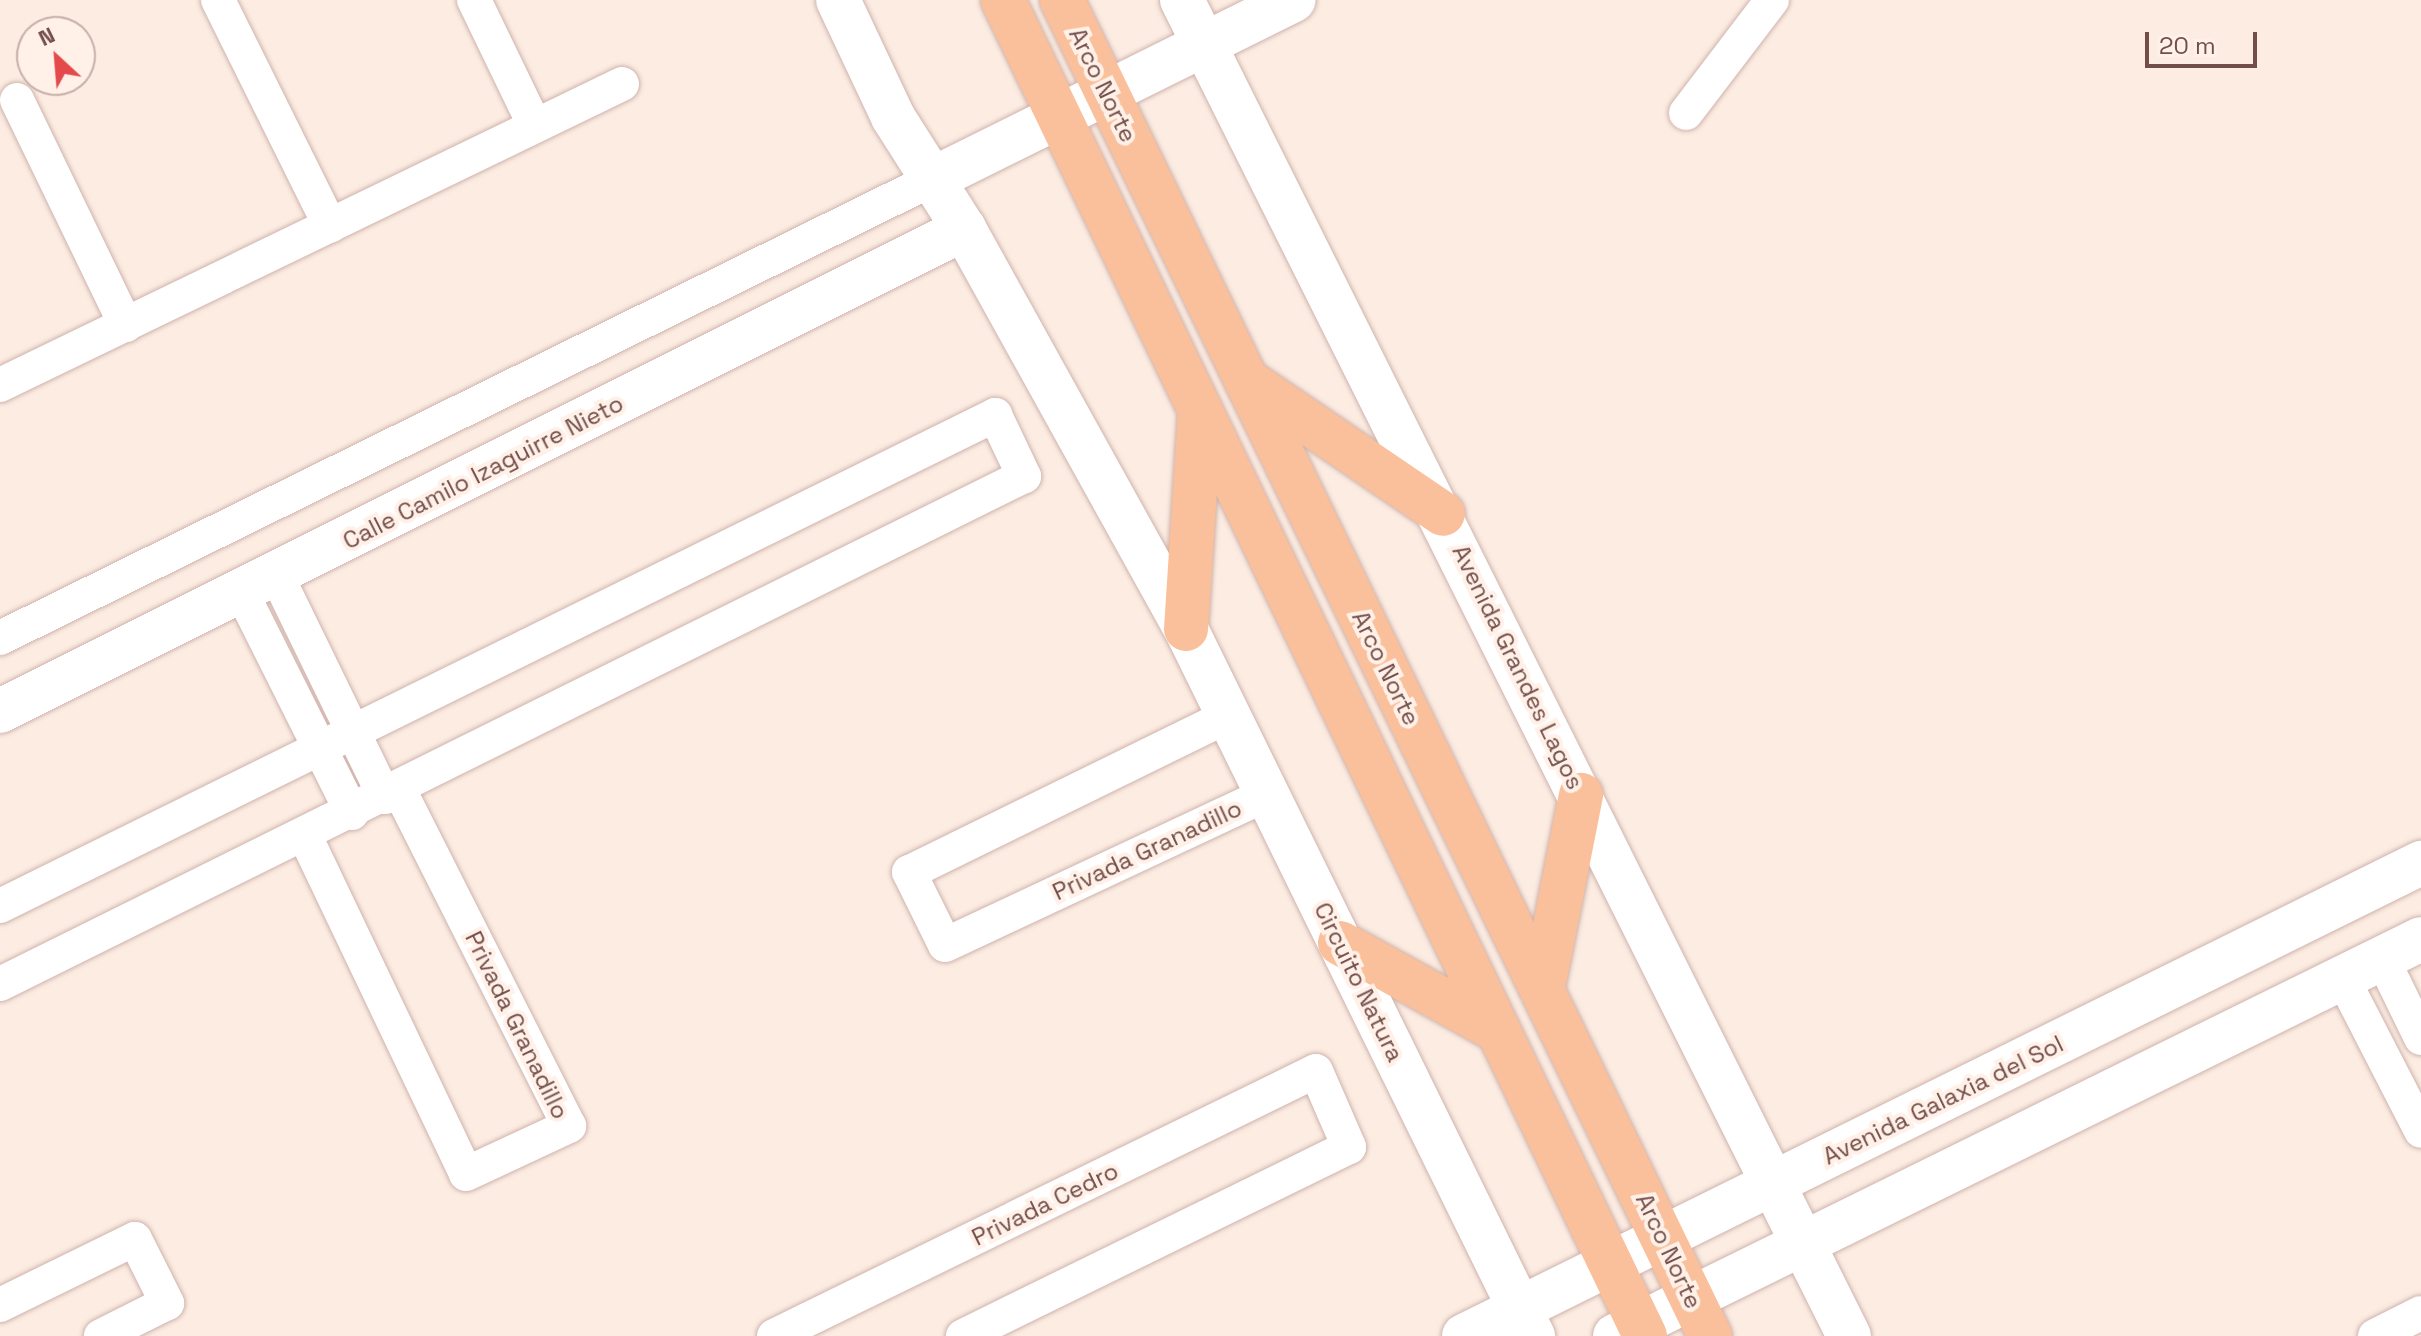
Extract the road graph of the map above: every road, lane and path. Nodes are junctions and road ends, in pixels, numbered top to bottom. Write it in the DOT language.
graph roads {
  1 [pos="218,0"];
  2 [pos="474,0"];
  3 [pos="838,0"];
  4 [pos="1003,0"];
  5 [pos="1062,0"];
  6 [pos="1182,0"];
  7 [pos="1294,0"];
  8 [pos="1772,0"];
  9 [pos="1204,44"];
  10 [pos="622,84"];
  11 [pos="1107,94"];
  12 [pos="17,100"];
  13 [pos="1686,113"];
  14 [pos="1059,116"];
  15 [pos="534,124"];
  16 [pos="929,181"];
  17 [pos="330,226"];
  18 [pos="964,229"];
  19 [pos="126,325"];
  20 [pos="1243,378"];
  21 [pos="0,385"];
  22 [pos="1201,407"];
  23 [pos="1443,514"];
  24 [pos="260,585"];
  25 [pos="1186,629"];
  26 [pos="0,638"];
  27 [pos="0,711"];
  28 [pos="1228,716"];
  29 [pos="353,730"];
  30 [pos="320,748"];
  31 [pos="392,793"];
  32 [pos="1267,794"];
  33 [pos="1581,795"];
  34 [pos="352,813"];
  35 [pos="305,836"];
  36 [pos="2421,863"];
  37 [pos="0,906"];
  38 [pos="2421,939"];
  39 [pos="1340,943"];
  40 [pos="2382,958"];
  41 [pos="2342,977"];
  42 [pos="0,984"];
  43 [pos="1543,987"];
  44 [pos="1495,1029"];
  45 [pos="2421,1038"];
  46 [pos="2062,1040"];
  47 [pos="2092,1100"];
  48 [pos="2421,1131"];
  49 [pos="1773,1183"];
  50 [pos="1664,1239"];
  51 [pos="1804,1244"];
  52 [pos="1609,1266"];
  53 [pos="0,1305"];
  54 [pos="2421,1313"];
  55 [pos="1701,1318"];
  56 [pos="1526,1322"];
  57 [pos="1633,1332"];
  58 [pos="101,1336"];
  59 [pos="774,1336"];
  60 [pos="963,1336"];
  61 [pos="1464,1336"];
  62 [pos="1849,1336"];
  63 [pos="2375,1336"];
  1 -- 17 [label="street"];
  2 -- 15 [label="street"];
  3 -- 16 [label="street, Circuito Natura"];
  4 -- 14 [label="main road"];
  5 -- 11 [label="main road, Arco Norte"];
  6 -- 9 [label="street, Avenida Grandes Lagos"];
  7 -- 9 [label="street"];
  8 -- 13 [label="street"];
  9 -- 11 [label="street"];
  9 -- 23 [label="street, Avenida Grandes Lagos"];
  10 -- 15 [label="street"];
  11 -- 14 [label="street"];
  11 -- 20 [label="main road, Arco Norte"];
  12 -- 19 [label="street"];
  14 -- 16 [label="street"];
  14 -- 22 [label="main road"];
  15 -- 17 [label="street"];
  16 -- 18 [label="street, Circuito Natura"];
  16 -- 26 [label="street"];
  17 -- 19 [label="street"];
  18 -- 24 [label="street, Calle Camilo Izaguirre Nieto"];
  18 -- 25 [label="street, Circuito Natura"];
  19 -- 21 [label="street"];
  20 -- 23 [label="main road"];
  20 -- 43 [label="main road, Arco Norte"];
  22 -- 25 [label="main road"];
  22 -- 44 [label="main road"];
  23 -- 33 [label="street, Avenida Grandes Lagos"];
  24 -- 27 [label="street, Calle Camilo Izaguirre Nieto"];
  24 -- 29 [label="street, Privada Granadillo"];
  24 -- 30 [label="street"];
  25 -- 28 [label="street, Circuito Natura"];
  28 -- 32 [label="street, Circuito Natura"];
  28 -- 32 [label="street, Privada Granadillo"];
  29 -- 30 [label="street"];
  29 -- 31 [label="street, Privada Granadillo"];
  29 -- 31 [label="street"];
  30 -- 34 [label="street"];
  30 -- 37 [label="street"];
  31 -- 34 [label="street"];
  31 -- 35 [label="street, Privada Granadillo"];
  32 -- 39 [label="street, Circuito Natura"];
  33 -- 43 [label="main road"];
  33 -- 49 [label="street, Avenida Grandes Lagos"];
  34 -- 35 [label="street"];
  35 -- 42 [label="street"];
  36 -- 46 [label="street, Avenida Galaxia del Sol"];
  38 -- 40 [label="street"];
  39 -- 44 [label="main road"];
  39 -- 56 [label="street, Circuito Natura"];
  40 -- 41 [label="street"];
  40 -- 45 [label="street"];
  41 -- 47 [label="street"];
  41 -- 48 [label="street"];
  43 -- 50 [label="main road, Arco Norte"];
  44 -- 52 [label="main road"];
  46 -- 47 [label="street"];
  46 -- 49 [label="street, Avenida Galaxia del Sol"];
  47 -- 51 [label="street"];
  49 -- 50 [label="street, Avenida Galaxia del Sol"];
  49 -- 51 [label="street, Avenida Grandes Lagos"];
  50 -- 52 [label="street, Avenida Galaxia del Sol"];
  50 -- 55 [label="main road, Arco Norte"];
  51 -- 55 [label="street"];
  51 -- 62 [label="street, Avenida Grandes Lagos"];
  52 -- 56 [label="street, Avenida Galaxia del Sol"];
  52 -- 57 [label="main road"];
  53 -- 58 [label="street"];
  54 -- 63 [label="street"];
  55 -- 57 [label="street"];
  56 -- 61 [label="street, Avenida Galaxia del Sol"];
  59 -- 60 [label="street, Privada Cedro"];
}
